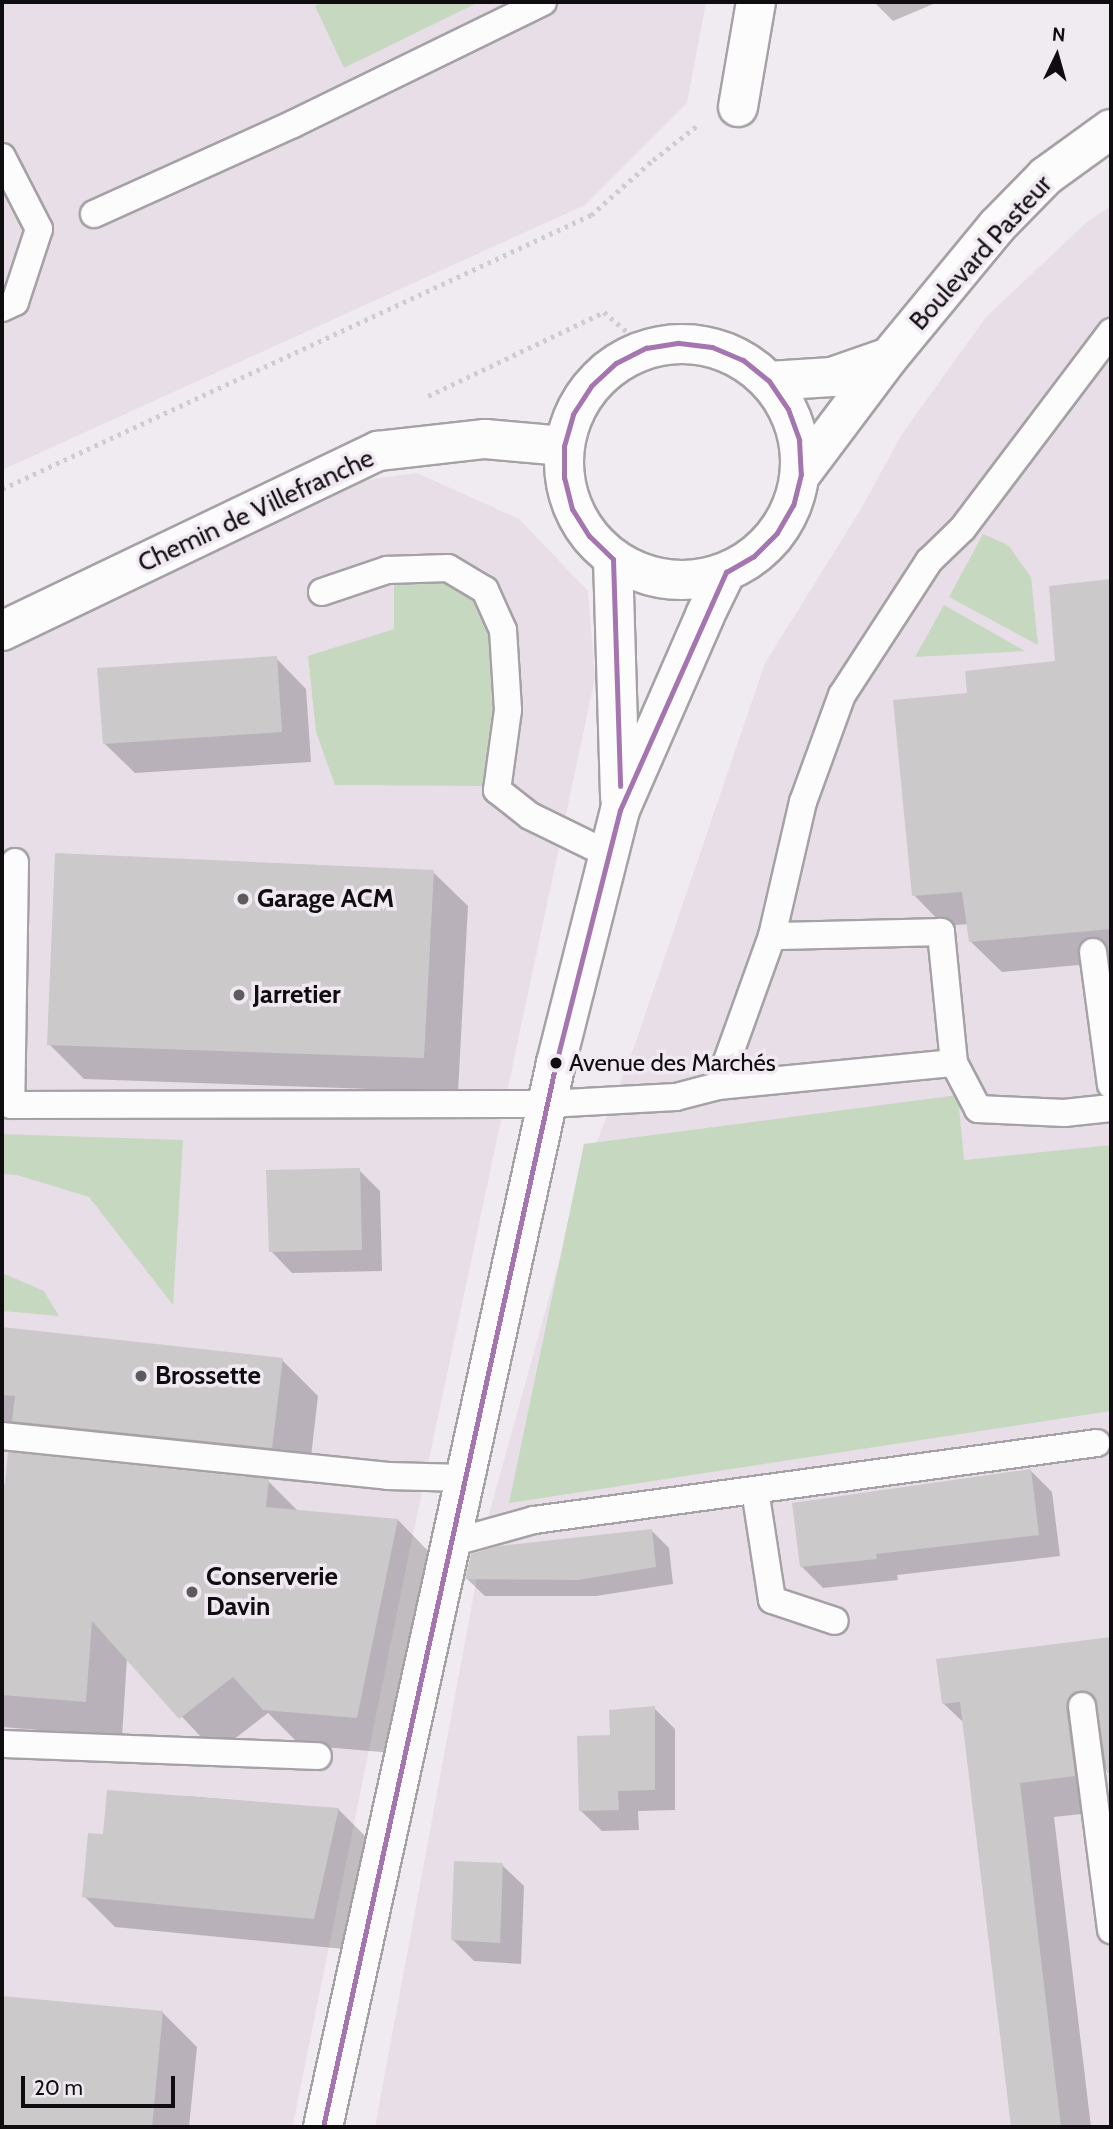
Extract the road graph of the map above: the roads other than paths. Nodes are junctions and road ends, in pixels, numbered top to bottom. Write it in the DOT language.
graph roads {
  1 [pos="543,2"];
  2 [pos="756,2"];
  3 [pos="738,107"];
  4 [pos="1111,129"];
  5 [pos="2,156"];
  6 [pos="94,214"];
  7 [pos="2,308"];
  8 [pos="1111,332"];
  9 [pos="889,358"];
  10 [pos="769,381"];
  11 [pos="564,446"];
  12 [pos="801,474"];
  13 [pos="613,559"];
  14 [pos="726,572"];
  15 [pos="322,592"];
  16 [pos="2,631"];
  17 [pos="620,810"];
  18 [pos="610,855"];
  19 [pos="15,862"];
  20 [pos="772,936"];
  21 [pos="1093,952"];
  22 [pos="954,1063"];
  23 [pos="1111,1085"];
  24 [pos="718,1086"];
  25 [pos="547,1104"];
  26 [pos="1111,1108"];
  27 [pos="2,1436"];
  28 [pos="1097,1443"];
  29 [pos="465,1478"];
  30 [pos="755,1490"];
  31 [pos="451,1543"];
  32 [pos="835,1621"];
  33 [pos="1083,1706"];
  34 [pos="2,1744"];
  35 [pos="318,1756"];
  36 [pos="1111,1930"];
  37 [pos="323,2127"];
  1 -- 6 [label="lane"];
  2 -- 3 [label="street"];
  4 -- 9 [label="street, Boulevard Pasteur"];
  5 -- 7 [label="lane"];
  8 -- 20 [label="lane"];
  9 -- 10 [label="street"];
  9 -- 12 [label="street, Boulevard Pasteur"];
  10 -- 11 [label="street"];
  10 -- 12 [label="street"];
  11 -- 13 [label="street"];
  11 -- 16 [label="street, Chemin de Villefranche"];
  12 -- 14 [label="street"];
  13 -- 14 [label="street"];
  13 -- 17 [label="street"];
  14 -- 17 [label="street"];
  15 -- 18 [label="lane"];
  17 -- 18 [label="street"];
  18 -- 25 [label="street"];
  19 -- 25 [label="lane"];
  20 -- 22 [label="lane"];
  20 -- 24 [label="lane"];
  21 -- 23 [label="lane"];
  22 -- 24 [label="lane"];
  22 -- 26 [label="lane"];
  24 -- 25 [label="lane"];
  25 -- 29 [label="street"];
  27 -- 29 [label="lane"];
  28 -- 30 [label="lane"];
  29 -- 31 [label="street"];
  30 -- 31 [label="lane"];
  30 -- 32 [label="lane"];
  31 -- 37 [label="street"];
  33 -- 36 [label="lane"];
  34 -- 35 [label="lane"];
}
